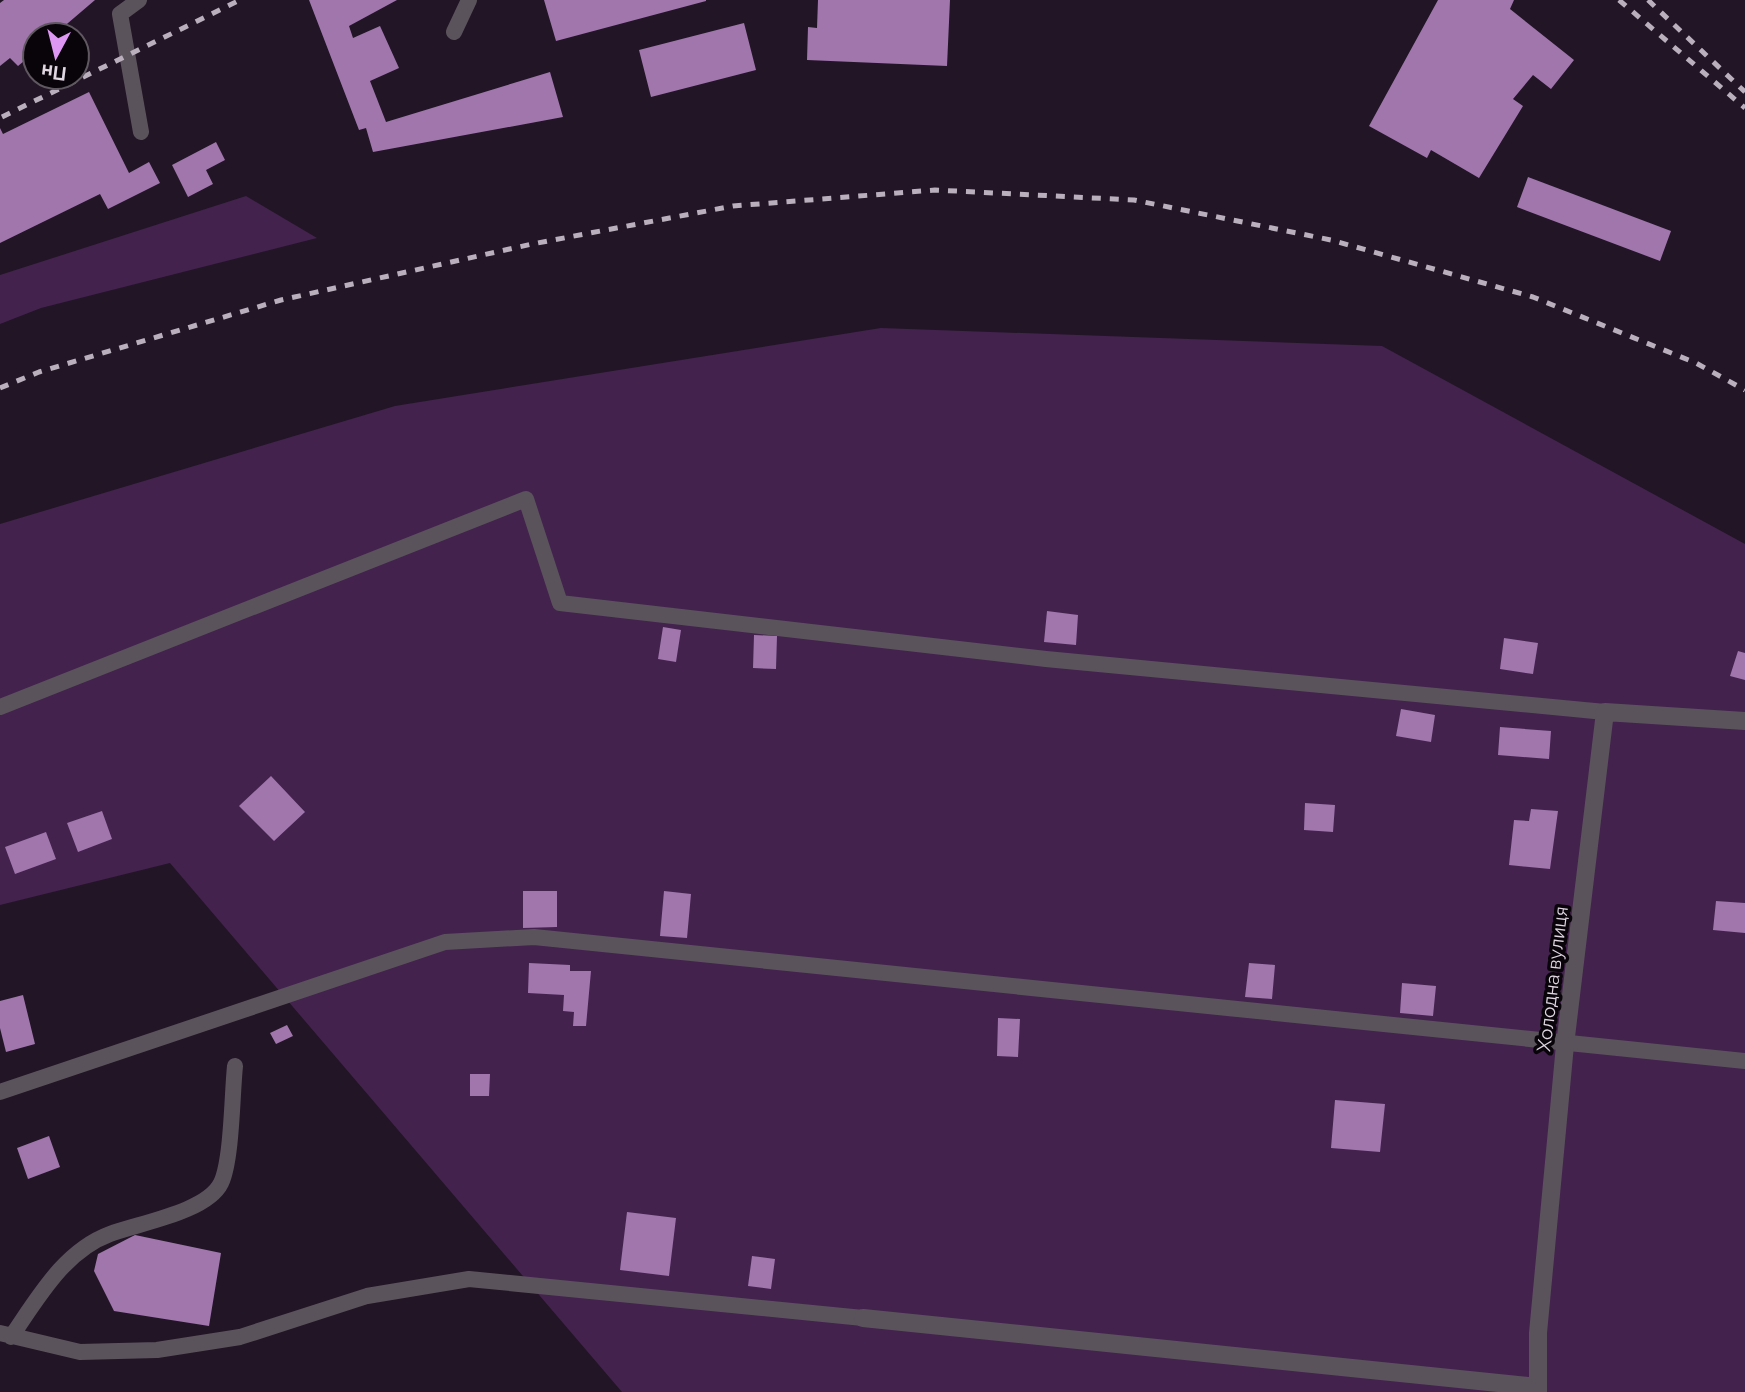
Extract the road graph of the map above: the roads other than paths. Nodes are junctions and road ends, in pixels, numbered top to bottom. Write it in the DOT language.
graph roads {
  1 [pos="139,0"];
  2 [pos="469,0"];
  3 [pos="454,32"];
  4 [pos="141,132"];
  5 [pos="0,707"];
  6 [pos="1605,712"];
  7 [pos="1745,721"];
  8 [pos="1565,1045"];
  9 [pos="1745,1061"];
  10 [pos="235,1066"];
  11 [pos="0,1092"];
  12 [pos="863,1318"];
  13 [pos="6,1335"];
  14 [pos="1537,1390"];
  1 -- 4 [label="lane"];
  2 -- 3 [label="lane"];
  5 -- 6 [label="lane"];
  6 -- 7 [label="street"];
  6 -- 8 [label="street, Холодна вулиця"];
  8 -- 9 [label="lane"];
  8 -- 11 [label="lane"];
  8 -- 14 [label="street, Холодна вулиця"];
  10 -- 13 [label="lane"];
  12 -- 13 [label="lane"];
  12 -- 14 [label="street"];
}
